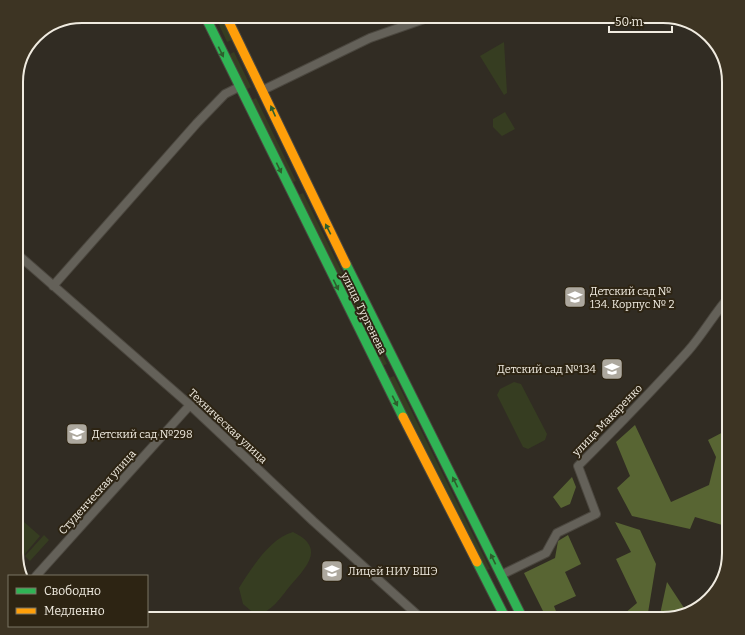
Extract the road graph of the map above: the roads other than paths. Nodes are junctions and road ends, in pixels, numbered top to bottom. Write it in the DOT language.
graph roads {
  1 [pos="208,23"];
  2 [pos="230,23"];
  3 [pos="413,23"];
  4 [pos="239,87"];
  5 [pos="263,90"];
  6 [pos="244,98"];
  7 [pos="306,184"];
  8 [pos="291,192"];
  9 [pos="23,260"];
  10 [pos="53,286"];
  11 [pos="722,305"];
  12 [pos="397,365"];
  13 [pos="380,372"];
  14 [pos="190,405"];
  15 [pos="37,575"];
  16 [pos="501,575"];
  17 [pos="487,582"];
  18 [pos="414,612"];
  19 [pos="502,612"];
  20 [pos="520,612"];
  1 -- 4 [label="main road, улица Тургенева, one-way"];
  2 -- 5 [label="main road, улица Тургенева"];
  3 -- 5 [label="street"];
  4 -- 6 [label="main road, улица Тургенева"];
  4 -- 10 [label="street"];
  5 -- 6 [label="main road"];
  7 -- 5 [label="main road, улица Тургенева, one-way"];
  6 -- 8 [label="main road, улица Тургенева, one-way"];
  7 -- 8 [label="main road"];
  12 -- 7 [label="main road, улица Тургенева, one-way"];
  8 -- 13 [label="main road, улица Тургенева, one-way"];
  9 -- 10 [label="street, Техническая улица"];
  10 -- 14 [label="street, Техническая улица"];
  11 -- 16 [label="street, улица Макаренко"];
  12 -- 13 [label="main road"];
  16 -- 12 [label="main road, улица Тургенева, one-way"];
  13 -- 17 [label="main road, улица Тургенева, one-way"];
  14 -- 15 [label="street, Студенческая улица"];
  14 -- 18 [label="street, Техническая улица"];
  16 -- 17 [label="main road"];
  16 -- 20 [label="main road, улица Тургенева"];
  17 -- 19 [label="main road, улица Тургенева"];
}
